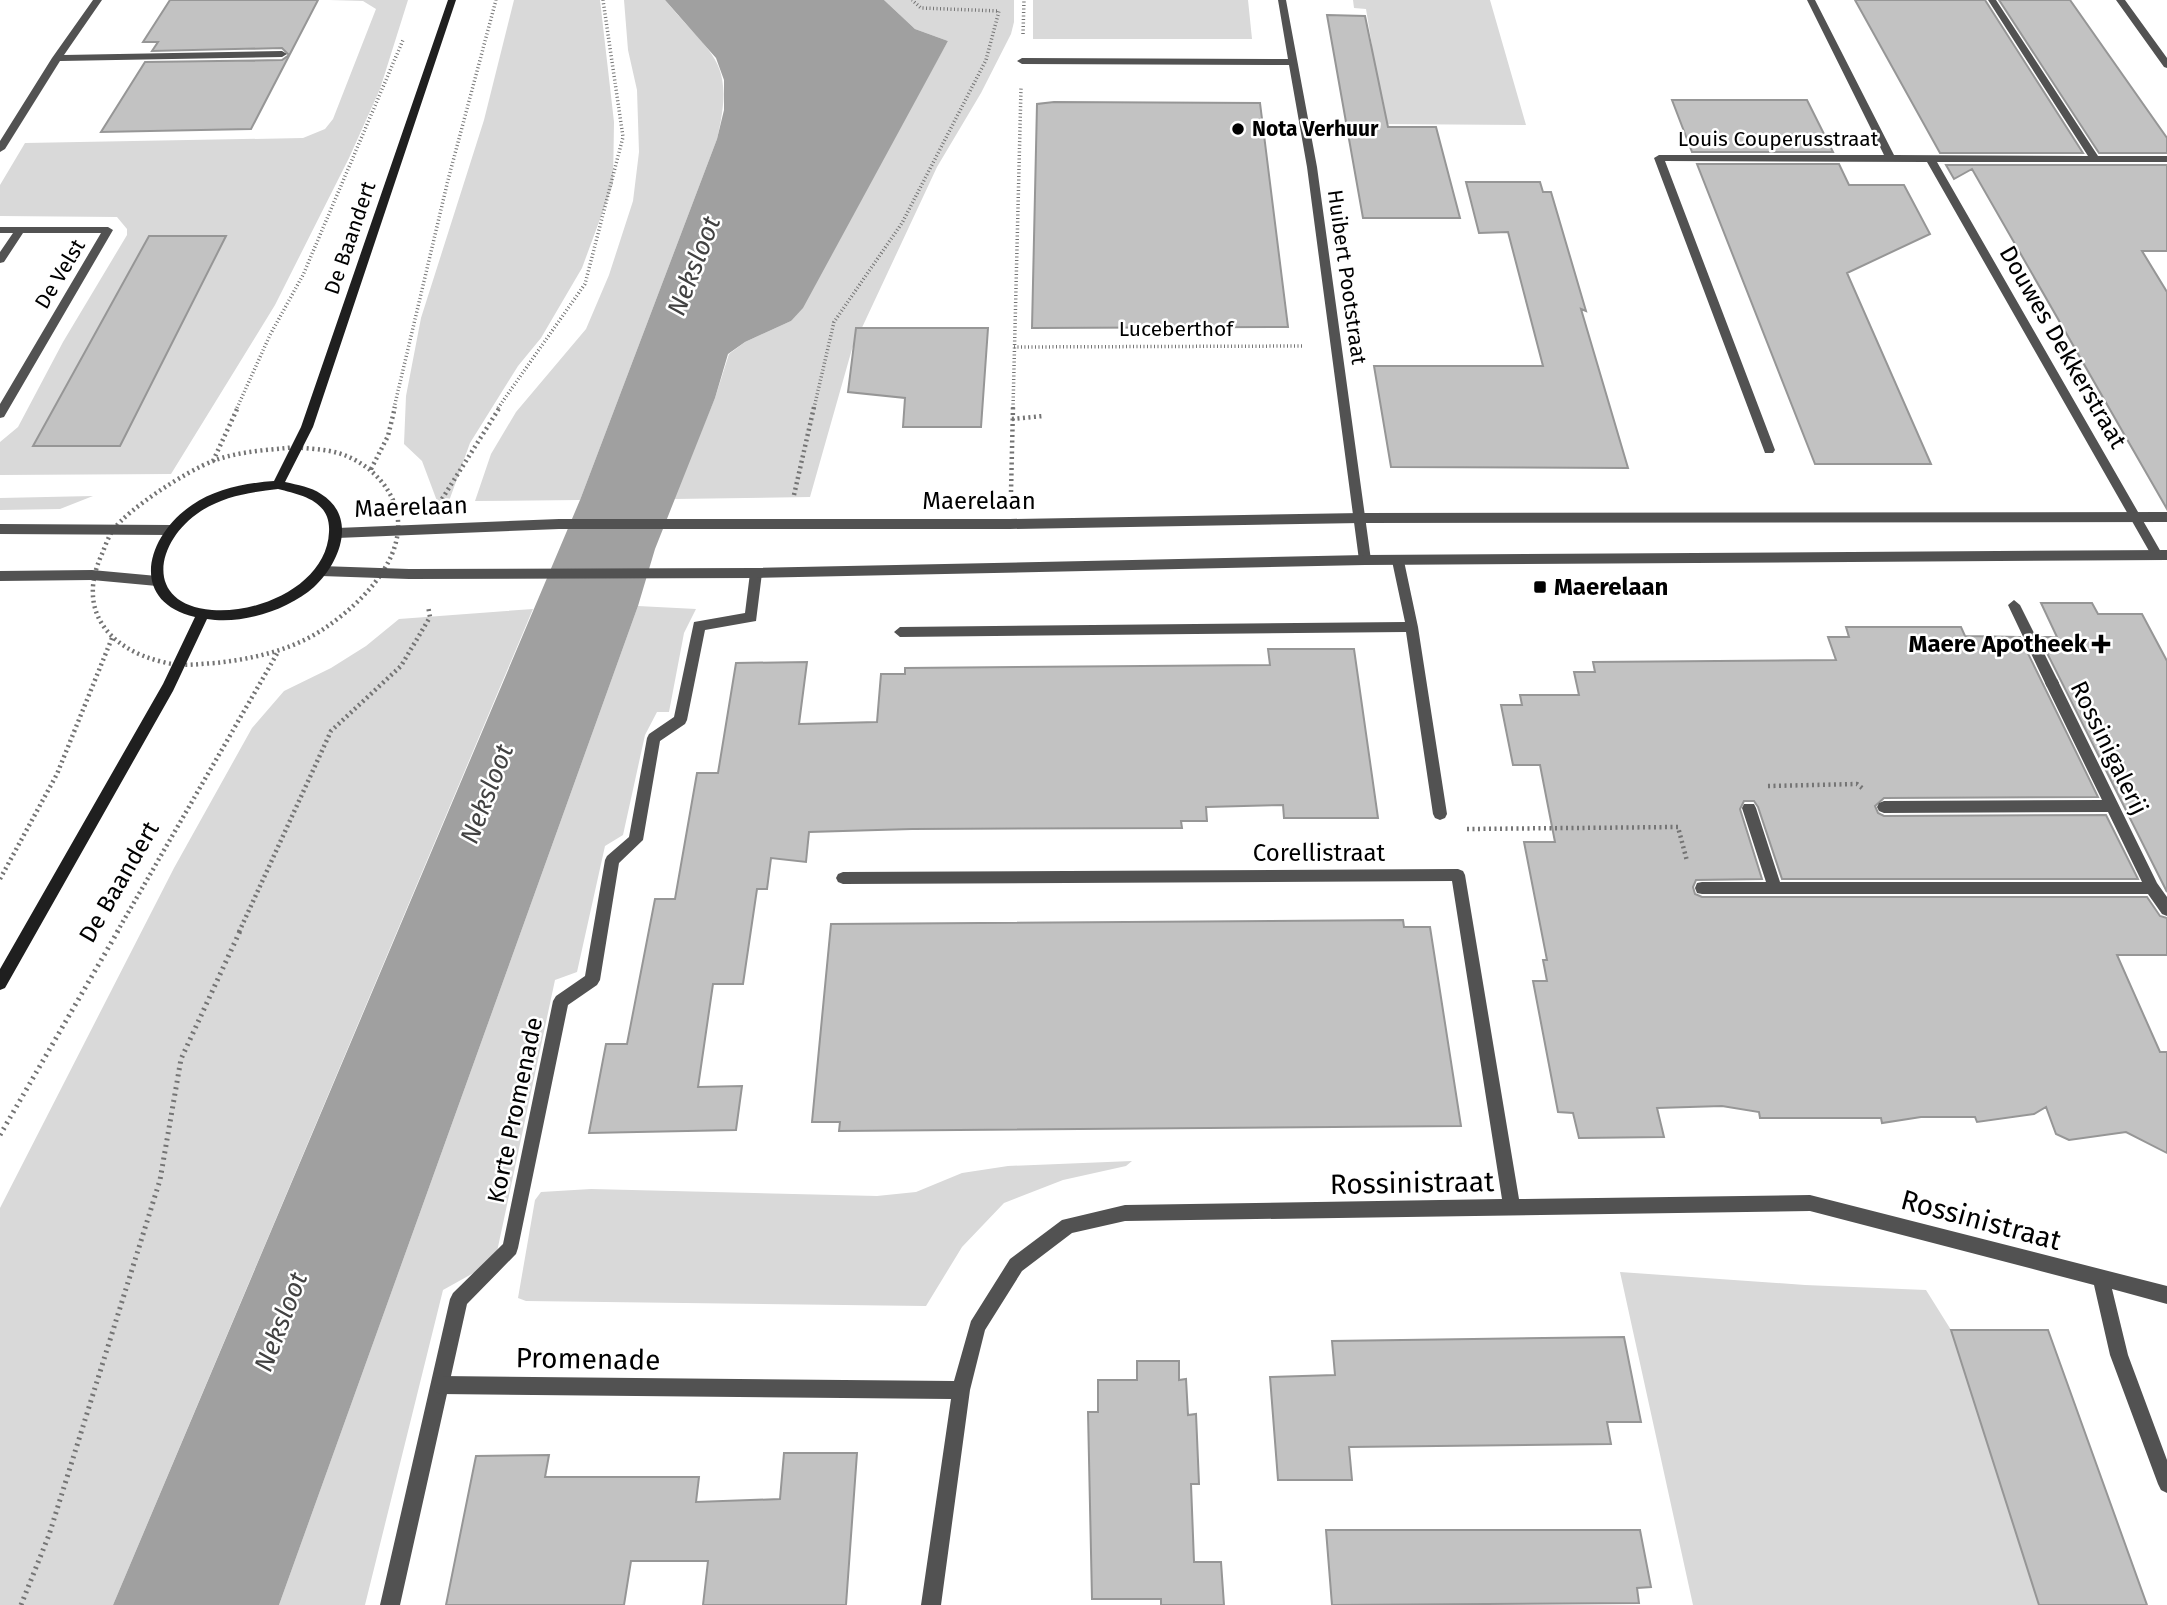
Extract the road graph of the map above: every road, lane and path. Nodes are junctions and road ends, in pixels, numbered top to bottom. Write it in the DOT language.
graph roads {
  1 [pos="98,0"];
  2 [pos="452,0"];
  3 [pos="496,0"];
  4 [pos="603,0"];
  5 [pos="912,0"];
  6 [pos="1024,0"];
  7 [pos="1282,0"];
  8 [pos="1811,0"];
  9 [pos="1992,0"];
  10 [pos="2120,0"];
  11 [pos="407,31"];
  12 [pos="282,54"];
  13 [pos="57,58"];
  14 [pos="1022,61"];
  15 [pos="1291,62"];
  16 [pos="2167,65"];
  17 [pos="1,147"];
  18 [pos="1890,158"];
  19 [pos="2094,158"];
  20 [pos="1931,159"];
  21 [pos="2167,159"];
  22 [pos="0,230"];
  23 [pos="20,230"];
  24 [pos="0,260"];
  25 [pos="1337,346"];
  26 [pos="1014,347"];
  27 [pos="0,414"];
  28 [pos="1043,416"];
  29 [pos="1012,419"];
  30 [pos="1769,450"];
  31 [pos="213,461"];
  32 [pos="278,485"];
  33 [pos="395,504"];
  34 [pos="2136,517"];
  35 [pos="2167,517"];
  36 [pos="1361,518"];
  37 [pos="787,524"];
  38 [pos="1010,524"];
  39 [pos="424,528"];
  40 [pos="0,529"];
  41 [pos="171,530"];
  42 [pos="337,533"];
  43 [pos="2162,555"];
  44 [pos="1365,560"];
  45 [pos="1398,561"];
  46 [pos="321,571"];
  47 [pos="756,573"];
  48 [pos="409,574"];
  49 [pos="0,576"];
  50 [pos="157,581"];
  51 [pos="93,602"];
  52 [pos="360,602"];
  53 [pos="2014,605"];
  54 [pos="203,615"];
  55 [pos="1412,627"];
  56 [pos="900,632"];
  57 [pos="2112,806"];
  58 [pos="1884,807"];
  59 [pos="1749,808"];
  60 [pos="1440,814"];
  61 [pos="1466,829"];
  62 [pos="844,878"];
  63 [pos="0,880"];
  64 [pos="1702,888"];
  65 [pos="1775,888"];
  66 [pos="2152,888"];
  67 [pos="2167,909"];
  68 [pos="0,983"];
  69 [pos="0,1135"];
  70 [pos="1512,1208"];
  71 [pos="2101,1279"];
  72 [pos="2167,1295"];
  73 [pos="440,1385"];
  74 [pos="961,1390"];
  75 [pos="2167,1484"];
  76 [pos="21,1605"];
  77 [pos="390,1605"];
  78 [pos="931,1605"];
  1 -- 13 [label="street"];
  2 -- 32 [label="main road, De Baandert"];
  3 -- 33 [label="path"];
  4 -- 39 [label="path"];
  5 -- 37 [label="path"];
  6 -- 14 [label="path"];
  7 -- 15 [label="street, Huibert Pootstraat"];
  8 -- 18 [label="street"];
  9 -- 19 [label="street"];
  10 -- 16 [label="street"];
  11 -- 31 [label="path, De Baandert"];
  12 -- 13 [label="street"];
  13 -- 17 [label="street"];
  14 -- 15 [label="street"];
  14 -- 26 [label="path"];
  15 -- 25 [label="street, Huibert Pootstraat"];
  18 -- 20 [label="street, Louis Couperusstraat"];
  18 -- 30 [label="street, Louis Couperusstraat"];
  19 -- 20 [label="street, Louis Couperusstraat"];
  19 -- 21 [label="street, Louis Couperusstraat"];
  20 -- 34 [label="street, Douwes Dekkerstraat"];
  22 -- 23 [label="street, De Velst"];
  23 -- 24 [label="street"];
  23 -- 27 [label="street, De Velst"];
  25 -- 26 [label="path, Luceberthof"];
  25 -- 36 [label="street, Huibert Pootstraat"];
  26 -- 29 [label="path"];
  28 -- 29 [label="path"];
  29 -- 38 [label="path"];
  32 -- 41 [label="main road"];
  32 -- 42 [label="main road"];
  34 -- 35 [label="street, Maerelaan"];
  34 -- 36 [label="street, Maerelaan"];
  34 -- 43 [label="street, Douwes Dekkerstraat"];
  36 -- 38 [label="street, Maerelaan"];
  36 -- 44 [label="street, Huibert Pootstraat"];
  37 -- 38 [label="street, Maerelaan"];
  37 -- 39 [label="street, Maerelaan"];
  39 -- 42 [label="street, Maerelaan"];
  40 -- 41 [label="street"];
  41 -- 50 [label="main road"];
  42 -- 46 [label="main road"];
  43 -- 45 [label="street"];
  44 -- 45 [label="street"];
  44 -- 47 [label="street"];
  45 -- 55 [label="street"];
  46 -- 48 [label="street"];
  46 -- 54 [label="main road"];
  47 -- 48 [label="street"];
  47 -- 73 [label="street, Korte Promenade"];
  48 -- 76 [label="path"];
  49 -- 50 [label="street"];
  50 -- 54 [label="main road"];
  51 -- 63 [label="path"];
  52 -- 69 [label="path, De Baandert"];
  53 -- 57 [label="street, Rossinigalerij"];
  54 -- 68 [label="main road"];
  55 -- 56 [label="street"];
  55 -- 60 [label="street"];
  57 -- 58 [label="street"];
  57 -- 66 [label="street, Rossinigalerij"];
  58 -- 59 [label="path"];
  59 -- 65 [label="street"];
  61 -- 64 [label="path"];
  62 -- 70 [label="street, Corellistraat"];
  64 -- 65 [label="street"];
  65 -- 66 [label="street"];
  66 -- 67 [label="street, Rossinigalerij"];
  70 -- 71 [label="street, Rossinistraat"];
  70 -- 74 [label="street, Rossinistraat"];
  71 -- 72 [label="street, Rossinistraat"];
  71 -- 75 [label="street"];
  73 -- 74 [label="street, Promenade"];
  73 -- 77 [label="street"];
  74 -- 78 [label="street, Rossinistraat"];
}
